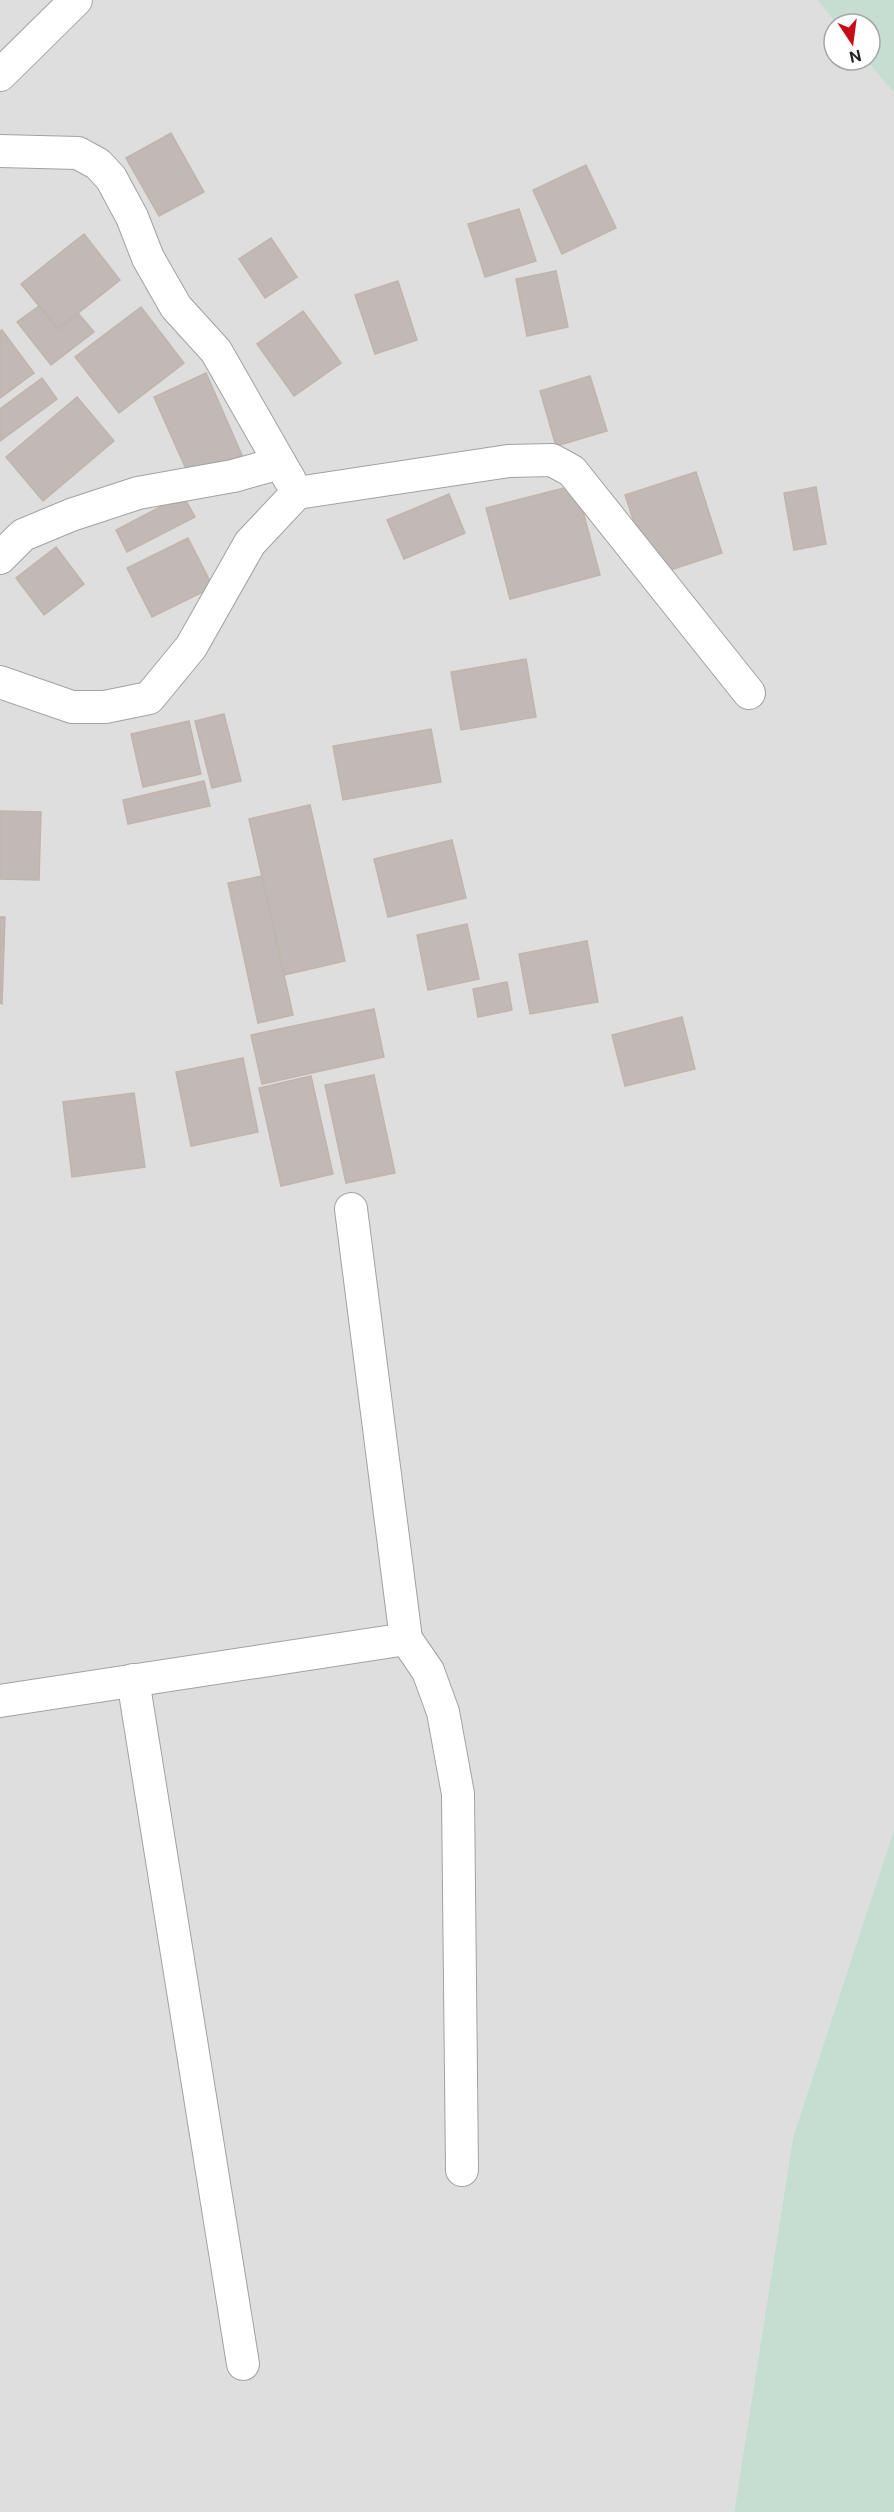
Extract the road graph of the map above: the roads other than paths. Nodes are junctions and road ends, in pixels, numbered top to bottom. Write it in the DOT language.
graph roads {
  1 [pos="76,0"];
  2 [pos="0,75"];
  3 [pos="0,151"];
  4 [pos="280,463"];
  5 [pos="297,493"];
  6 [pos="0,558"];
  7 [pos="0,682"];
  8 [pos="749,693"];
  9 [pos="351,1209"];
  10 [pos="406,1639"];
  11 [pos="133,1680"];
  12 [pos="0,1701"];
  13 [pos="462,2170"];
  14 [pos="243,2364"];
  1 -- 2 [label="street"];
  3 -- 4 [label="street"];
  4 -- 5 [label="street"];
  4 -- 6 [label="street"];
  5 -- 7 [label="street"];
  5 -- 8 [label="street"];
  9 -- 10 [label="street"];
  10 -- 11 [label="street"];
  10 -- 13 [label="street"];
  11 -- 12 [label="street"];
  11 -- 14 [label="street"];
}
